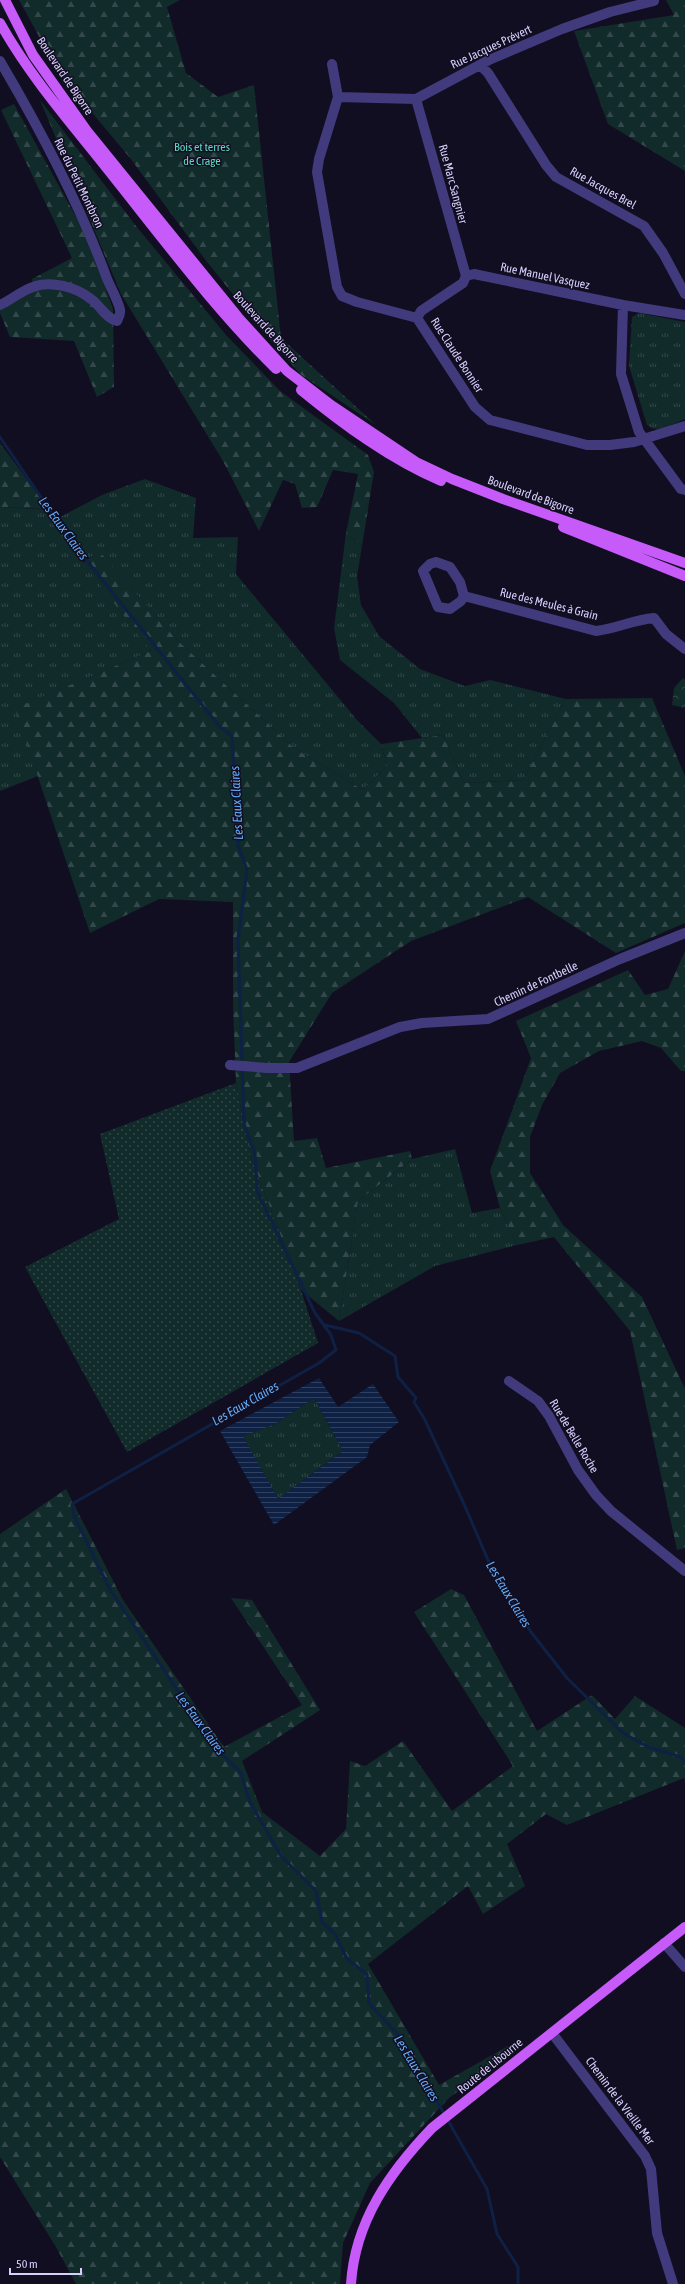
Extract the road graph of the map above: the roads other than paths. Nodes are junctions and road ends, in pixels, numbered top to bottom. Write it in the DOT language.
graph roads {
  1 [pos="5,0"];
  2 [pos="654,1"];
  3 [pos="0,23"];
  4 [pos="4,37"];
  5 [pos="0,61"];
  6 [pos="332,64"];
  7 [pos="480,65"];
  8 [pos="338,97"];
  9 [pos="416,99"];
  10 [pos="466,276"];
  11 [pos="685,294"];
  12 [pos="0,304"];
  13 [pos="623,305"];
  14 [pos="685,315"];
  15 [pos="417,318"];
  16 [pos="685,426"];
  17 [pos="644,440"];
  18 [pos="685,490"];
  19 [pos="685,563"];
  20 [pos="685,576"];
  21 [pos="464,596"];
  22 [pos="685,649"];
  23 [pos="685,933"];
  24 [pos="233,1066"];
  25 [pos="509,1381"];
  26 [pos="685,1571"];
  27 [pos="685,1927"];
  28 [pos="664,1943"];
  29 [pos="685,1967"];
  30 [pos="552,2033"];
  31 [pos="351,2284"];
  32 [pos="673,2284"];
  1 -- 19 [label="main road, Boulevard de Bigorre"];
  2 -- 7 [label="street, Rue Jacques Prévert"];
  3 -- 4 [label="main road, Boulevard de Bigorre"];
  4 -- 20 [label="main road, Boulevard de Bigorre"];
  5 -- 12 [label="street, Rue du Petit Montbron"];
  6 -- 8 [label="street, Rue Claude Bonnier"];
  7 -- 9 [label="street, Rue Jacques Prévert"];
  7 -- 11 [label="street, Rue Jacques Brel"];
  8 -- 9 [label="street, Rue Jacques Prévert"];
  8 -- 15 [label="street, Rue Claude Bonnier"];
  9 -- 10 [label="street, Rue Marc Sangnier"];
  10 -- 13 [label="street, Rue Manuel Vasquez"];
  10 -- 15 [label="street"];
  13 -- 14 [label="street, Rue Manuel Vasquez"];
  13 -- 17 [label="street"];
  15 -- 17 [label="street, Rue Claude Bonnier"];
  16 -- 17 [label="street, Rue Claude Bonnier"];
  17 -- 18 [label="street"];
  21 -- 21 [label="street"];
  21 -- 22 [label="street, Rue des Meules à Grain"];
  23 -- 24 [label="street, Chemin de Fontbelle"];
  25 -- 26 [label="street, Rue de Belle Roche"];
  27 -- 28 [label="main road, Route de Libourne"];
  28 -- 29 [label="street"];
  28 -- 30 [label="main road, Route de Libourne"];
  30 -- 31 [label="main road, Route de Libourne"];
  30 -- 32 [label="street, Chemin de la Vieille Mer"];
}
